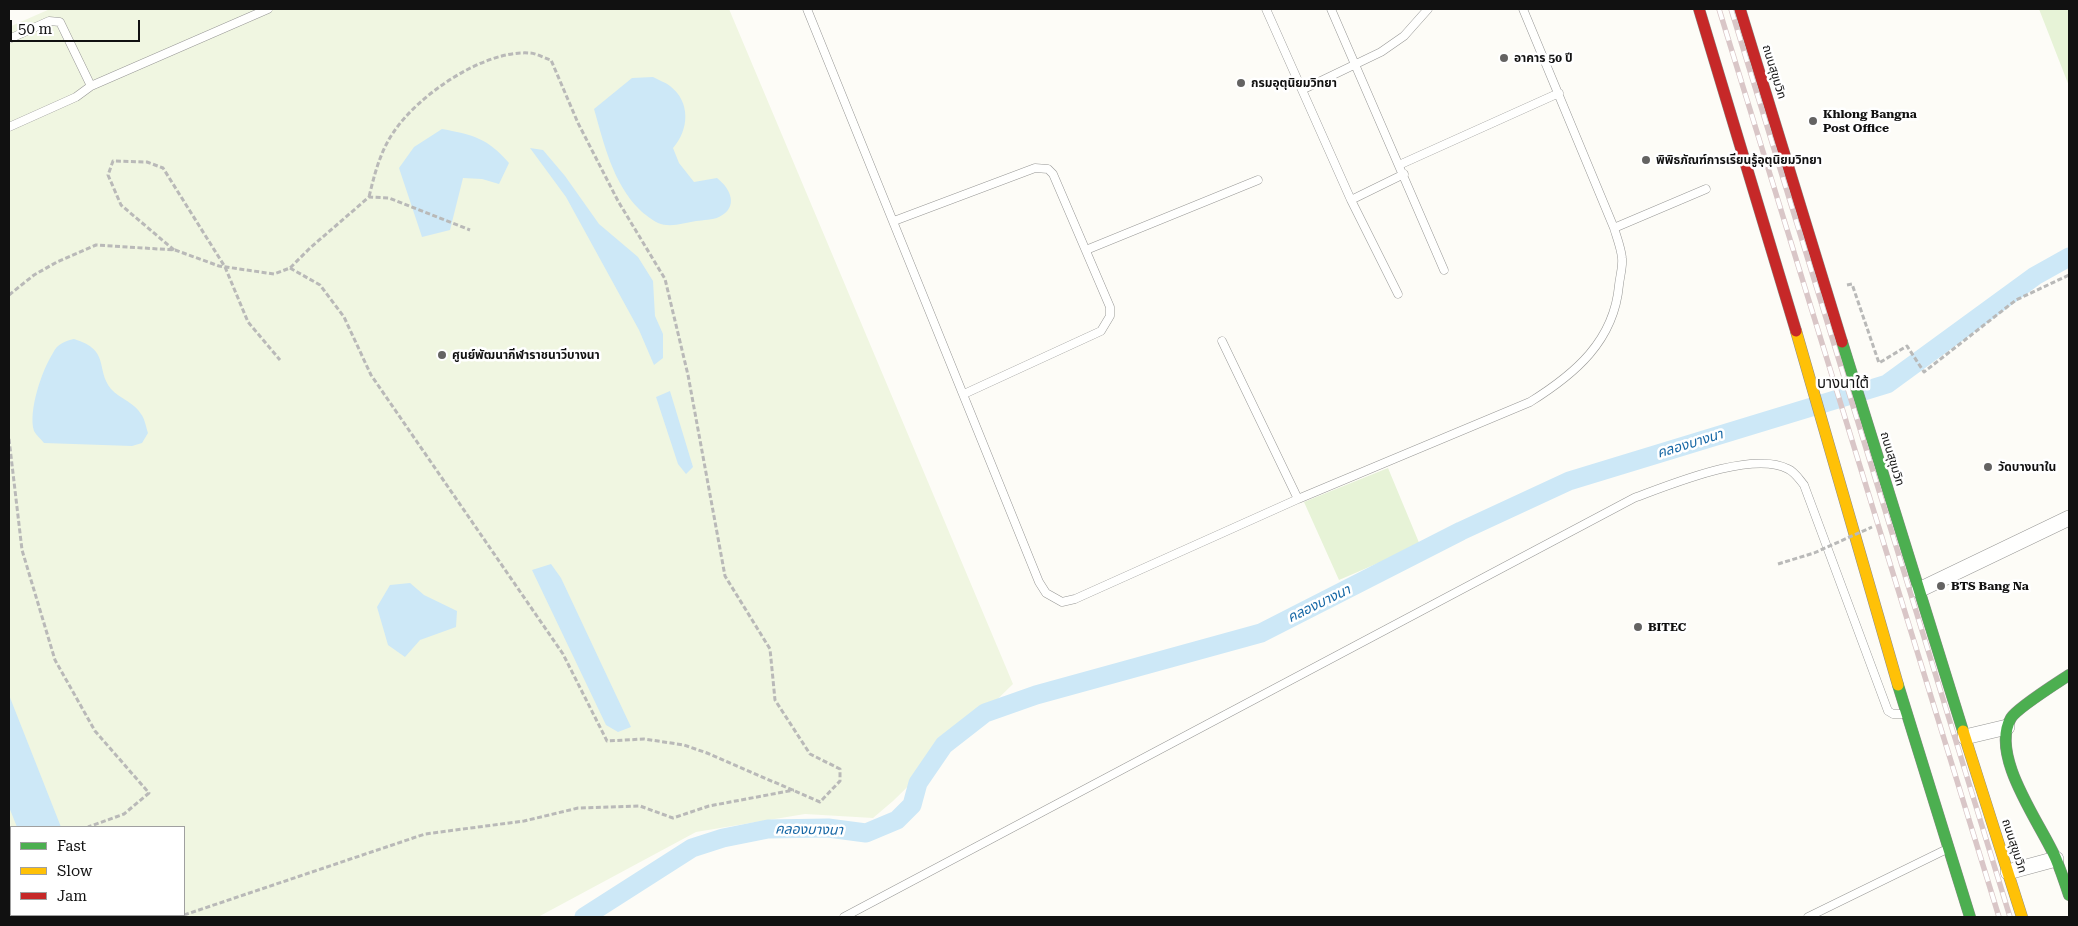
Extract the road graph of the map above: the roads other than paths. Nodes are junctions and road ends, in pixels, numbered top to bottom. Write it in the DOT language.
graph roads {
  1 [pos="268,9"];
  2 [pos="807,9"];
  3 [pos="1266,9"];
  4 [pos="1331,9"];
  5 [pos="1428,9"];
  6 [pos="1523,9"];
  7 [pos="1699,9"];
  8 [pos="1740,9"];
  9 [pos="9,38"];
  10 [pos="1355,63"];
  11 [pos="91,86"];
  12 [pos="1304,89"];
  13 [pos="1559,93"];
  14 [pos="9,127"];
  15 [pos="1400,165"];
  16 [pos="1404,174"];
  17 [pos="1258,180"];
  18 [pos="1706,189"];
  19 [pos="1351,200"];
  20 [pos="894,221"];
  21 [pos="1614,228"];
  22 [pos="1086,250"];
  23 [pos="1444,270"];
  24 [pos="1398,294"];
  25 [pos="1222,341"];
  26 [pos="964,394"];
  27 [pos="1298,499"];
  28 [pos="2069,518"];
  29 [pos="1919,590"];
  30 [pos="2069,675"];
  31 [pos="1906,714"];
  32 [pos="2008,727"];
  33 [pos="1965,737"];
  34 [pos="1948,848"];
  35 [pos="2056,859"];
  36 [pos="2008,872"];
  37 [pos="2015,894"];
  38 [pos="2069,894"];
  39 [pos="844,917"];
  40 [pos="1808,917"];
  41 [pos="1959,917"];
  42 [pos="1970,917"];
  43 [pos="2022,917"];
  44 [pos="2028,917"];
  1 -- 11 [label="lane"];
  2 -- 20 [label="lane"];
  3 -- 12 [label="lane"];
  4 -- 10 [label="lane"];
  5 -- 10 [label="lane"];
  6 -- 13 [label="lane"];
  7 -- 31 [label="main road"];
  8 -- 29 [label="main road, ถนนสุขุมวิท"];
  9 -- 11 [label="lane"];
  10 -- 12 [label="lane"];
  10 -- 15 [label="lane"];
  11 -- 14 [label="lane"];
  12 -- 19 [label="lane"];
  13 -- 15 [label="lane"];
  13 -- 21 [label="lane"];
  15 -- 16 [label="lane"];
  16 -- 19 [label="lane"];
  16 -- 23 [label="lane"];
  17 -- 22 [label="lane"];
  18 -- 21 [label="lane"];
  19 -- 24 [label="lane"];
  20 -- 22 [label="lane"];
  20 -- 26 [label="lane"];
  21 -- 27 [label="lane"];
  22 -- 26 [label="lane"];
  25 -- 27 [label="lane"];
  26 -- 27 [label="lane"];
  28 -- 29 [label="street"];
  29 -- 33 [label="main road, ถนนสุขุมวิท"];
  30 -- 32 [label="main road"];
  31 -- 34 [label="main road"];
  31 -- 39 [label="lane"];
  32 -- 33 [label="street"];
  32 -- 35 [label="main road"];
  33 -- 36 [label="main road, ถนนสุขุมวิท"];
  34 -- 40 [label="lane"];
  34 -- 41 [label="main road"];
  34 -- 42 [label="main road"];
  35 -- 36 [label="street"];
  35 -- 38 [label="main road"];
  36 -- 37 [label="main road, ถนนสุขุมวิท"];
  37 -- 43 [label="main road, ถนนสุขุมวิท"];
  37 -- 44 [label="main road"];
}
